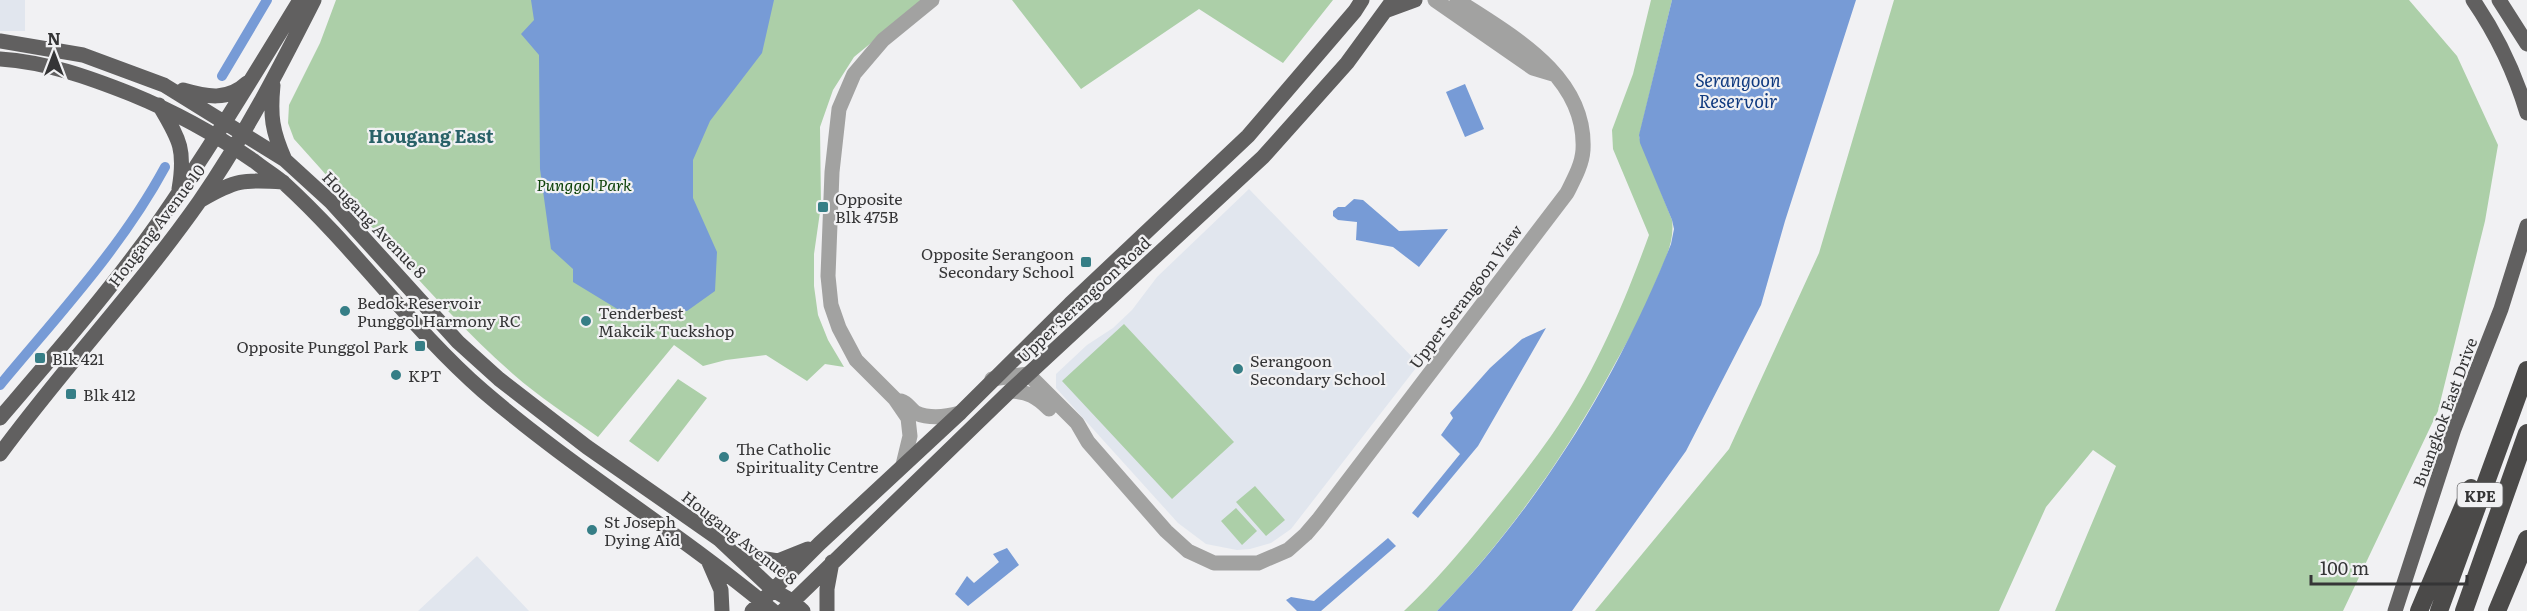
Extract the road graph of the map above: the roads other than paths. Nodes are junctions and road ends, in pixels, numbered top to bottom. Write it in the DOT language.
graph roads {
  1 [pos="300,0"];
  2 [pos="314,0"];
  3 [pos="932,0"];
  4 [pos="1415,0"];
  5 [pos="1435,0"];
  6 [pos="1457,0"];
  7 [pos="2474,0"];
  8 [pos="2499,0"];
  9 [pos="1357,4"];
  10 [pos="1389,6"];
  11 [pos="0,41"];
  12 [pos="2527,44"];
  13 [pos="0,59"];
  14 [pos="1553,74"];
  15 [pos="254,76"];
  16 [pos="274,80"];
  17 [pos="164,85"];
  18 [pos="159,105"];
  19 [pos="2527,113"];
  20 [pos="226,123"];
  21 [pos="242,132"];
  22 [pos="218,136"];
  23 [pos="233,147"];
  24 [pos="285,160"];
  25 [pos="283,182"];
  26 [pos="179,193"];
  27 [pos="200,201"];
  28 [pos="2527,226"];
  29 [pos="1028,374"];
  30 [pos="2525,374"];
  31 [pos="992,379"];
  32 [pos="1010,391"];
  33 [pos="895,399"];
  34 [pos="960,413"];
  35 [pos="0,418"];
  36 [pos="2527,433"];
  37 [pos="1088,442"];
  38 [pos="0,453"];
  39 [pos="903,465"];
  40 [pos="2527,539"];
  41 [pos="819,544"];
  42 [pos="736,553"];
  43 [pos="708,559"];
  44 [pos="832,562"];
  45 [pos="773,590"];
  46 [pos="762,608"];
  47 [pos="792,608"];
  48 [pos="722,611"];
  49 [pos="826,611"];
  50 [pos="2395,611"];
  51 [pos="2419,611"];
  52 [pos="2439,611"];
  53 [pos="2464,611"];
  54 [pos="2498,611"];
  1 -- 15 [label="main road, Hougang Avenue 10"];
  2 -- 16 [label="main road, Hougang Avenue 10"];
  3 -- 33 [label="street"];
  4 -- 10 [label="main road"];
  5 -- 14 [label="street, Upper Serangoon View"];
  6 -- 14 [label="street, Upper Serangoon View"];
  7 -- 19 [label="main road"];
  8 -- 12 [label="main road"];
  9 -- 31 [label="main road, Upper Serangoon Road"];
  10 -- 29 [label="main road, Upper Serangoon Road"];
  11 -- 17 [label="main road, Hougang Avenue 8"];
  13 -- 18 [label="main road"];
  14 -- 37 [label="street, Upper Serangoon View"];
  15 -- 17 [label="main road"];
  15 -- 20 [label="main road, Hougang Avenue 10"];
  16 -- 21 [label="main road, Hougang Avenue 10"];
  16 -- 24 [label="main road"];
  17 -- 20 [label="main road, Hougang Avenue 8"];
  18 -- 22 [label="main road"];
  18 -- 26 [label="main road"];
  20 -- 21 [label="main road, Hougang Avenue 8"];
  20 -- 22 [label="main road, Hougang Avenue 10"];
  21 -- 23 [label="main road, Hougang Avenue 10"];
  21 -- 24 [label="main road, Hougang Avenue 8"];
  22 -- 23 [label="main road"];
  22 -- 26 [label="main road, Hougang Avenue 10"];
  23 -- 25 [label="main road"];
  23 -- 27 [label="main road, Hougang Avenue 10"];
  24 -- 42 [label="main road, Hougang Avenue 8"];
  25 -- 27 [label="main road"];
  25 -- 43 [label="main road"];
  26 -- 35 [label="main road, Hougang Avenue 10"];
  27 -- 38 [label="main road, Hougang Avenue 10"];
  28 -- 50 [label="main road, Buangkok East Drive"];
  29 -- 31 [label="street"];
  29 -- 32 [label="main road, Upper Serangoon Road"];
  29 -- 37 [label="street, Upper Serangoon View"];
  30 -- 51 [label="highway"];
  30 -- 52 [label="highway, KPE"];
  31 -- 34 [label="main road, Upper Serangoon Road"];
  32 -- 37 [label="street, Upper Serangoon View"];
  32 -- 44 [label="main road, Upper Serangoon Road"];
  33 -- 34 [label="street"];
  33 -- 39 [label="street"];
  34 -- 39 [label="main road, Upper Serangoon Road"];
  36 -- 53 [label="highway, KPE"];
  39 -- 41 [label="main road, Upper Serangoon Road"];
  40 -- 54 [label="highway"];
  41 -- 42 [label="main road"];
  41 -- 45 [label="main road, Upper Serangoon Road"];
  42 -- 45 [label="main road, Hougang Avenue 8"];
  43 -- 46 [label="main road"];
  43 -- 48 [label="main road"];
  44 -- 47 [label="main road, Upper Serangoon Road"];
  44 -- 49 [label="main road"];
  45 -- 46 [label="main road, Upper Serangoon Road"];
  45 -- 47 [label="main road, Hougang Avenue 8"];
}
